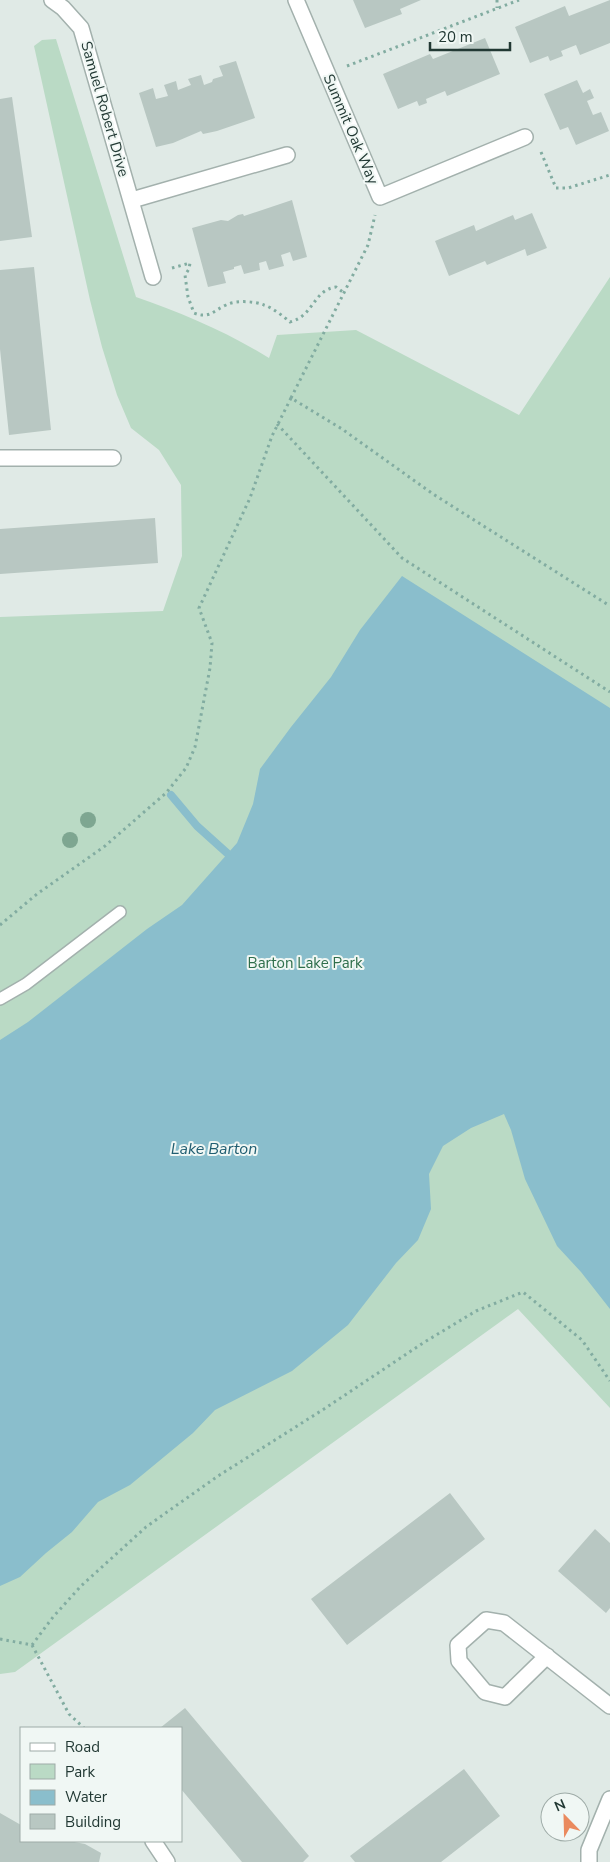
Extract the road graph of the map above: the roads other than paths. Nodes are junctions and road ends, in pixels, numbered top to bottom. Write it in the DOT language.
graph roads {
  1 [pos="52,0"];
  2 [pos="296,0"];
  3 [pos="525,137"];
  4 [pos="287,155"];
  5 [pos="132,200"];
  6 [pos="153,275"];
  7 [pos="0,458"];
  8 [pos="113,458"];
  9 [pos="120,912"];
  10 [pos="0,999"];
  11 [pos="547,1656"];
  12 [pos="610,1706"];
  13 [pos="610,1799"];
  14 [pos="154,1842"];
  15 [pos="166,1862"];
  16 [pos="588,1862"];
  1 -- 5 [label="street, Samuel Robert Drive"];
  2 -- 3 [label="street, Summit Oak Way"];
  4 -- 5 [label="street"];
  5 -- 6 [label="street, Samuel Robert Drive"];
  7 -- 8 [label="street"];
  9 -- 10 [label="lane"];
  11 -- 11 [label="street"];
  11 -- 12 [label="street"];
  13 -- 16 [label="street"];
  14 -- 15 [label="street"];
}
